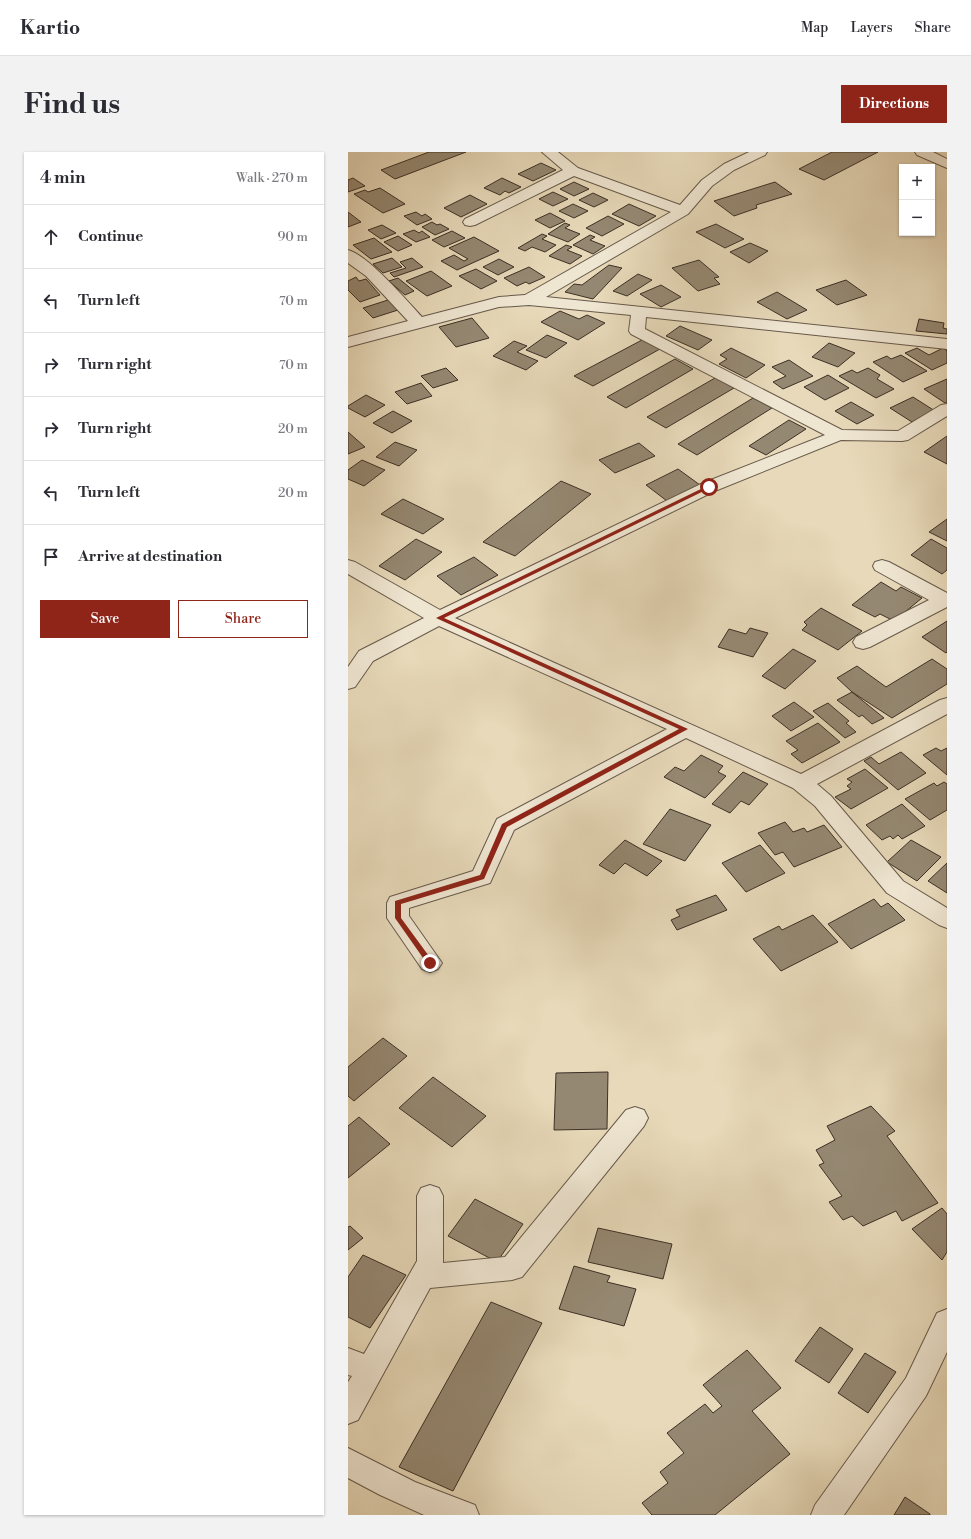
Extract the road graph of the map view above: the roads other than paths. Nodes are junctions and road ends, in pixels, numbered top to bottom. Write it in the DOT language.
graph roads {
  1 [pos="549,152"];
  2 [pos="760,152"];
  3 [pos="922,152"];
  4 [pos="947,164"];
  5 [pos="573,171"];
  6 [pos="683,211"];
  7 [pos="470,222"];
  8 [pos="348,255"];
  9 [pos="530,300"];
  10 [pos="640,312"];
  11 [pos="418,322"];
  12 [pos="348,342"];
  13 [pos="947,344"];
  14 [pos="947,409"];
  15 [pos="839,435"];
  16 [pos="348,566"];
  17 [pos="882,566"];
  18 [pos="945,601"];
  19 [pos="439,618"];
  20 [pos="863,642"];
  21 [pos="348,682"];
  22 [pos="947,705"];
  23 [pos="684,729"];
  24 [pos="801,783"];
  25 [pos="947,918"];
  26 [pos="430,963"];
  27 [pos="635,1118"];
  28 [pos="430,1196"];
  29 [pos="422,1278"];
  30 [pos="947,1322"];
  31 [pos="358,1366"];
  32 [pos="348,1410"];
  33 [pos="348,1462"];
  34 [pos="464,1515"];
  35 [pos="826,1515"];
  1 -- 5 [label="street"];
  2 -- 6 [label="street"];
  3 -- 4 [label="street"];
  5 -- 6 [label="street"];
  5 -- 7 [label="street"];
  6 -- 9 [label="street"];
  8 -- 11 [label="street"];
  9 -- 10 [label="street"];
  9 -- 11 [label="street"];
  10 -- 13 [label="street"];
  10 -- 15 [label="street"];
  11 -- 12 [label="street"];
  14 -- 15 [label="street"];
  15 -- 19 [label="street"];
  16 -- 19 [label="street"];
  17 -- 18 [label="street"];
  18 -- 20 [label="street"];
  19 -- 21 [label="street"];
  19 -- 23 [label="street"];
  22 -- 24 [label="street"];
  23 -- 24 [label="street"];
  23 -- 26 [label="street"];
  24 -- 25 [label="street"];
  27 -- 29 [label="street"];
  28 -- 29 [label="street"];
  29 -- 31 [label="street"];
  30 -- 35 [label="street"];
  31 -- 32 [label="street"];
  33 -- 34 [label="street"];
}
